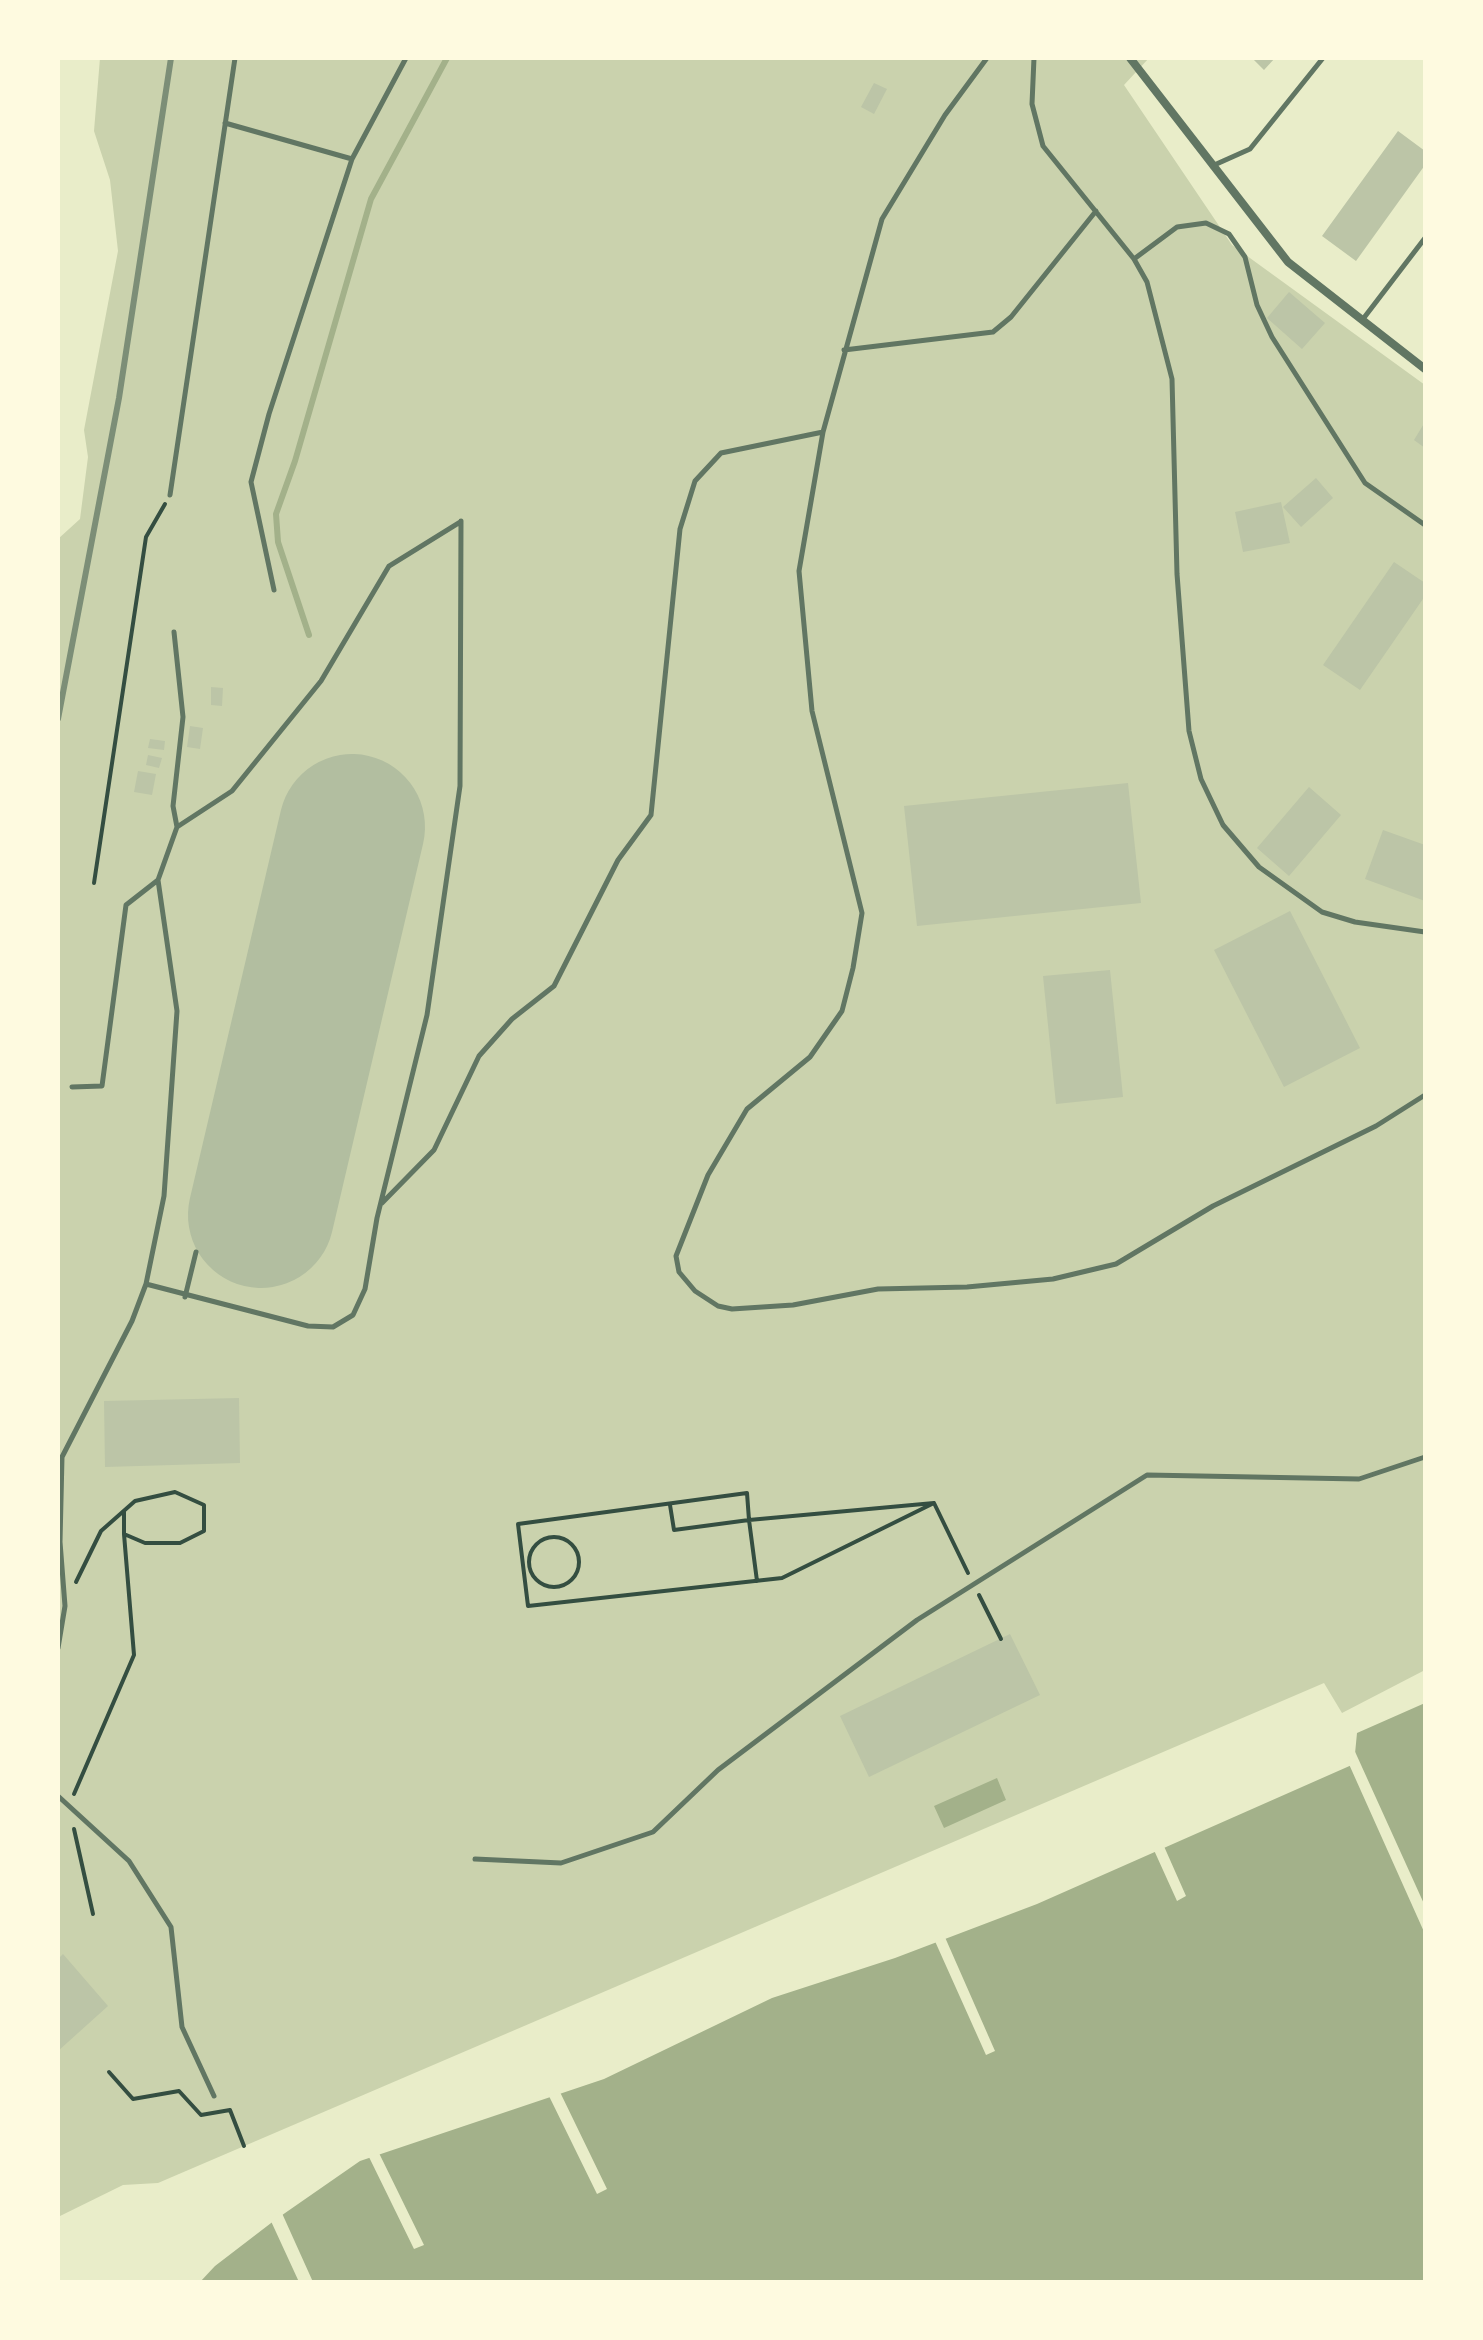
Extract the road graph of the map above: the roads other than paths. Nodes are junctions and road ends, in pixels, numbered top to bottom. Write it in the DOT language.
graph roads {
  1 [pos="235,58"];
  2 [pos="406,58"];
  3 [pos="987,58"];
  4 [pos="1034,58"];
  5 [pos="1130,58"];
  6 [pos="1323,58"];
  7 [pos="225,123"];
  8 [pos="352,159"];
  9 [pos="1211,167"];
  10 [pos="1096,211"];
  11 [pos="1425,238"];
  12 [pos="1134,259"];
  13 [pos="1363,319"];
  14 [pos="844,350"];
  15 [pos="1425,369"];
  16 [pos="823,432"];
  17 [pos="170,495"];
  18 [pos="1425,525"];
  19 [pos="274,590"];
  20 [pos="174,632"];
  21 [pos="177,827"];
  22 [pos="158,880"];
  23 [pos="1425,932"];
  24 [pos="72,1087"];
  25 [pos="1425,1095"];
  26 [pos="380,1205"];
  27 [pos="196,1252"];
  28 [pos="146,1284"];
  29 [pos="185,1297"];
  30 [pos="1425,1457"];
  31 [pos="58,1648"];
  32 [pos="58,1796"];
  33 [pos="69,1806"];
  34 [pos="58,1809"];
  35 [pos="475,1859"];
  36 [pos="214,2096"];
  1 -- 7 [label="lane"];
  2 -- 8 [label="lane"];
  3 -- 14 [label="lane"];
  4 -- 10 [label="lane"];
  5 -- 9 [label="street"];
  6 -- 9 [label="lane"];
  7 -- 8 [label="lane"];
  7 -- 17 [label="lane"];
  8 -- 19 [label="lane"];
  9 -- 13 [label="street"];
  10 -- 12 [label="lane"];
  10 -- 14 [label="lane"];
  11 -- 13 [label="lane"];
  12 -- 18 [label="lane"];
  12 -- 23 [label="lane"];
  13 -- 15 [label="street"];
  14 -- 16 [label="lane"];
  16 -- 25 [label="lane"];
  16 -- 26 [label="lane"];
  20 -- 21 [label="lane"];
  21 -- 22 [label="lane"];
  21 -- 26 [label="lane"];
  22 -- 24 [label="lane"];
  22 -- 28 [label="lane"];
  26 -- 29 [label="lane"];
  27 -- 29 [label="lane"];
  28 -- 29 [label="lane"];
  28 -- 31 [label="lane"];
  30 -- 35 [label="lane"];
  32 -- 33 [label="lane"];
  33 -- 34 [label="lane"];
  33 -- 36 [label="lane"];
}
